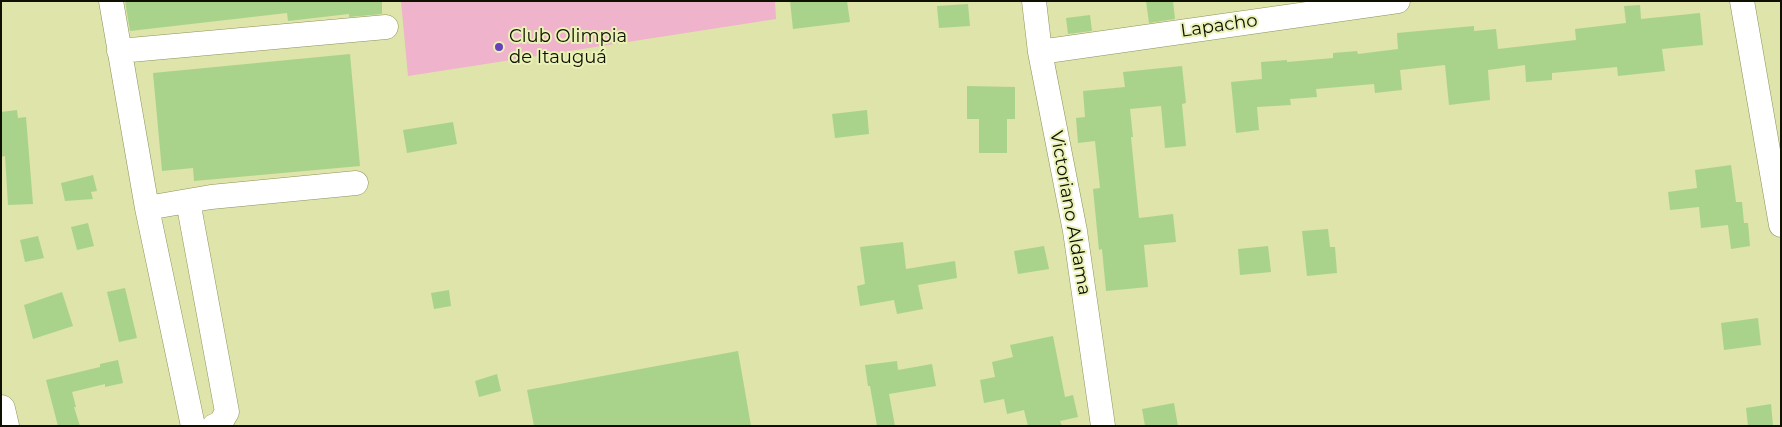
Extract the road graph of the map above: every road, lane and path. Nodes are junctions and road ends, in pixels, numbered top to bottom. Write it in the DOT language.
graph roads {
  1 [pos="111,1"];
  2 [pos="1034,1"];
  3 [pos="1398,1"];
  4 [pos="1742,1"];
  5 [pos="386,27"];
  6 [pos="119,51"];
  7 [pos="1040,52"];
  8 [pos="356,183"];
  9 [pos="188,202"];
  10 [pos="147,208"];
  11 [pos="1781,225"];
  12 [pos="1,409"];
  13 [pos="5,426"];
  14 [pos="193,426"];
  15 [pos="214,426"];
  16 [pos="1104,426"];
  1 -- 6 [label="street"];
  2 -- 7 [label="street, Victoriano Aldama"];
  3 -- 7 [label="street, Lapacho"];
  4 -- 11 [label="street"];
  5 -- 6 [label="street"];
  6 -- 10 [label="street"];
  7 -- 16 [label="street, Victoriano Aldama"];
  8 -- 9 [label="street"];
  9 -- 10 [label="street"];
  9 -- 15 [label="street"];
  10 -- 14 [label="street"];
  12 -- 13 [label="street"];
}
